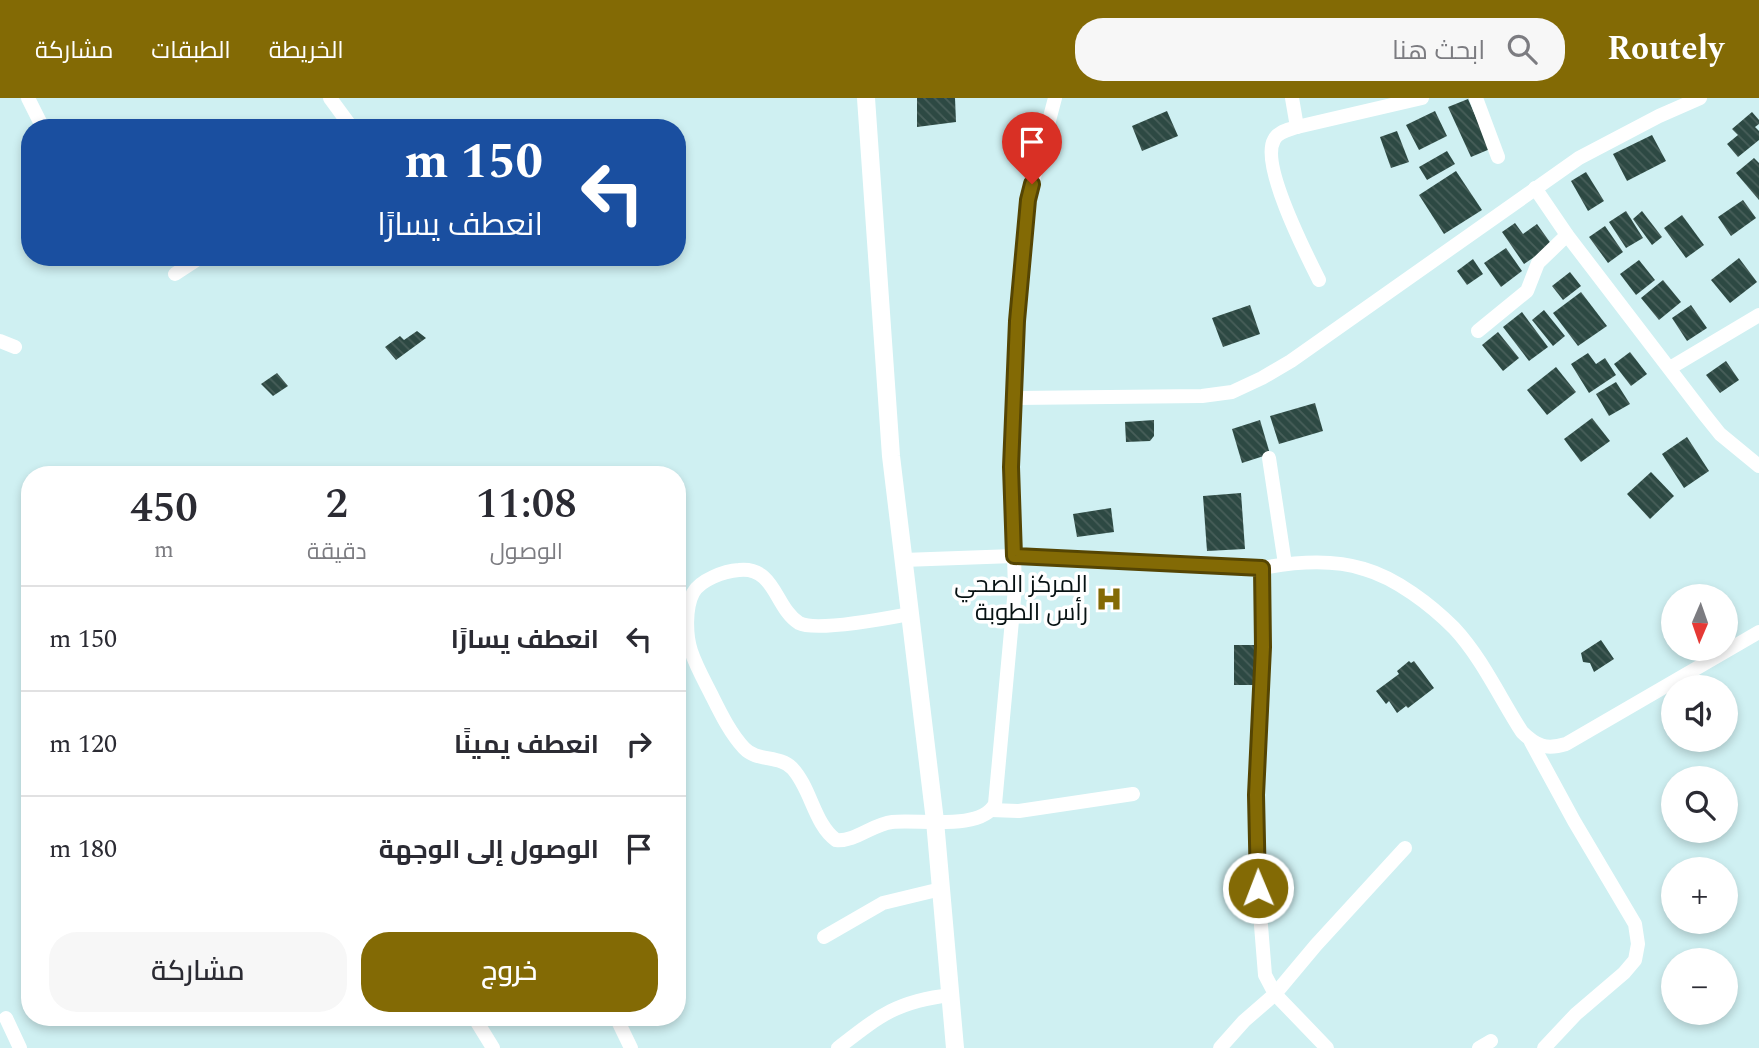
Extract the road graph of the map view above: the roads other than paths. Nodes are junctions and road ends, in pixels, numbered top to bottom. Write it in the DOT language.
graph roads {
  1 [pos="28,98"];
  2 [pos="330,98"];
  3 [pos="866,98"];
  4 [pos="1055,98"];
  5 [pos="1292,98"];
  6 [pos="1422,98"];
  7 [pos="1476,98"];
  8 [pos="1700,98"];
  9 [pos="38,119"];
  10 [pos="345,119"];
  11 [pos="1297,127"];
  12 [pos="1498,157"];
  13 [pos="1535,188"];
  14 [pos="1567,235"];
  15 [pos="187,266"];
  16 [pos="175,274"];
  17 [pos="1319,280"];
  18 [pos="1759,315"];
  19 [pos="1478,331"];
  20 [pos="0,341"];
  21 [pos="15,347"];
  22 [pos="1670,368"];
  23 [pos="1014,398"];
  24 [pos="1269,458"];
  25 [pos="1759,466"];
  26 [pos="1014,556"];
  27 [pos="903,560"];
  28 [pos="1285,564"];
  29 [pos="1262,568"];
  30 [pos="693,593"];
  31 [pos="686,595"];
  32 [pos="909,614"];
  33 [pos="1759,632"];
  34 [pos="1531,742"];
  35 [pos="1133,794"];
  36 [pos="991,810"];
  37 [pos="934,821"];
  38 [pos="1405,848"];
  39 [pos="941,889"];
  40 [pos="824,937"];
  41 [pos="951,995"];
  42 [pos="1275,995"];
  43 [pos="6,1018"];
  44 [pos="480,1026"];
  45 [pos="620,1026"];
  46 [pos="20,1048"];
  47 [pos="493,1048"];
  48 [pos="631,1048"];
  49 [pos="838,1048"];
  50 [pos="955,1048"];
  51 [pos="1220,1048"];
  52 [pos="1327,1048"];
  53 [pos="1544,1048"];
  1 -- 9 [label="street"];
  2 -- 10 [label="street"];
  3 -- 27 [label="street"];
  4 -- 23 [label="street"];
  5 -- 11 [label="street"];
  6 -- 11 [label="street"];
  7 -- 12 [label="street"];
  8 -- 13 [label="street"];
  11 -- 17 [label="street"];
  13 -- 14 [label="street"];
  13 -- 23 [label="street"];
  14 -- 19 [label="street"];
  14 -- 22 [label="street"];
  15 -- 16 [label="street"];
  18 -- 22 [label="street"];
  20 -- 21 [label="street"];
  22 -- 25 [label="street"];
  23 -- 26 [label="street"];
  24 -- 28 [label="street"];
  26 -- 27 [label="street"];
  26 -- 29 [label="street"];
  26 -- 36 [label="street"];
  27 -- 32 [label="street"];
  28 -- 29 [label="street"];
  28 -- 34 [label="street"];
  29 -- 42 [label="street"];
  30 -- 31 [label="street"];
  30 -- 32 [label="street"];
  30 -- 37 [label="street"];
  32 -- 37 [label="street"];
  33 -- 34 [label="street"];
  34 -- 53 [label="street"];
  35 -- 36 [label="street"];
  36 -- 37 [label="street"];
  37 -- 39 [label="street"];
  38 -- 42 [label="street"];
  39 -- 40 [label="street"];
  39 -- 41 [label="street"];
  41 -- 49 [label="street"];
  41 -- 50 [label="street"];
  42 -- 51 [label="street"];
  42 -- 52 [label="street"];
  43 -- 46 [label="street"];
  44 -- 47 [label="street"];
  45 -- 48 [label="street"];
}
